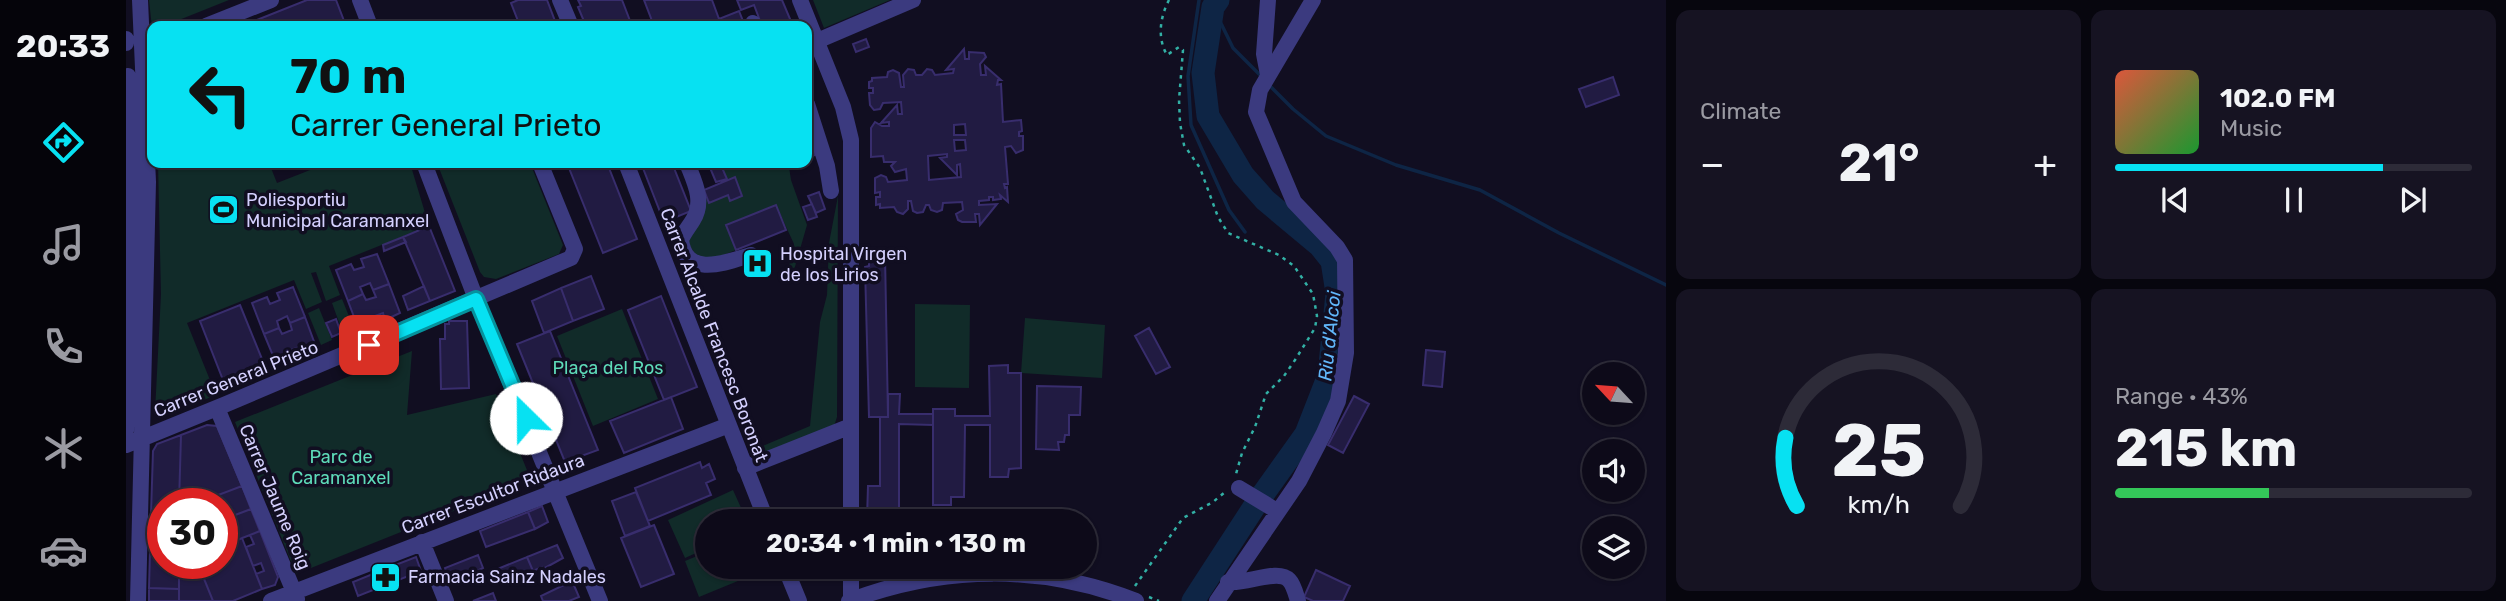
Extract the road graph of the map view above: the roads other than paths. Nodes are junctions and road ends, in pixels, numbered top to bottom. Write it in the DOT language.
graph roads {
  1 [pos="140,0"];
  2 [pos="271,0"];
  3 [pos="360,0"];
  4 [pos="560,0"];
  5 [pos="800,0"];
  6 [pos="913,0"];
  7 [pos="1268,0"];
  8 [pos="1313,0"];
  9 [pos="218,21"];
  10 [pos="368,21"];
  11 [pos="569,21"];
  12 [pos="809,21"];
  13 [pos="812,29"];
  14 [pos="817,41"];
  15 [pos="147,50"];
  16 [pos="126,58"];
  17 [pos="1268,75"];
  18 [pos="128,76"];
  19 [pos="812,120"];
  20 [pos="148,168"];
  21 [pos="426,168"];
  22 [pos="542,168"];
  23 [pos="628,168"];
  24 [pos="689,168"];
  25 [pos="831,191"];
  26 [pos="751,255"];
  27 [pos="476,299"];
  28 [pos="217,408"];
  29 [pos="729,425"];
  30 [pos="851,426"];
  31 [pos="126,431"];
  32 [pos="134,442"];
  33 [pos="745,468"];
  34 [pos="1234,485"];
  35 [pos="556,490"];
  36 [pos="762,509"];
  37 [pos="851,509"];
  38 [pos="1277,511"];
  39 [pos="422,542"];
  40 [pos="790,579"];
  41 [pos="851,579"];
  42 [pos="1228,582"];
  43 [pos="296,596"];
  44 [pos="1134,596"];
  45 [pos="138,601"];
  46 [pos="271,601"];
  47 [pos="446,601"];
  48 [pos="600,601"];
  49 [pos="799,601"];
  50 [pos="850,601"];
  51 [pos="1217,601"];
  52 [pos="1298,601"];
  1 -- 15 [label="street"];
  2 -- 9 [label="street"];
  3 -- 10 [label="street"];
  4 -- 11 [label="street"];
  5 -- 12 [label="street"];
  6 -- 14 [label="street"];
  7 -- 17 [label="street"];
  8 -- 17 [label="street"];
  13 -- 14 [label="street"];
  14 -- 30 [label="street"];
  15 -- 16 [label="street"];
  17 -- 38 [label="street"];
  18 -- 31 [label="street"];
  19 -- 25 [label="street"];
  20 -- 32 [label="street"];
  21 -- 27 [label="street"];
  22 -- 27 [label="street, Carrer General Prieto"];
  23 -- 29 [label="street, Carrer Alcalde Francesc Boronat"];
  24 -- 26 [label="street"];
  27 -- 28 [label="street, Carrer General Prieto"];
  27 -- 35 [label="street"];
  28 -- 32 [label="street, Carrer General Prieto"];
  28 -- 43 [label="street, Carrer Jaume Roig"];
  29 -- 33 [label="street, Carrer Alcalde Francesc Boronat"];
  29 -- 35 [label="street, Carrer Escultor Ridaura"];
  30 -- 33 [label="street"];
  30 -- 37 [label="street"];
  32 -- 45 [label="street"];
  33 -- 36 [label="street, Carrer Alcalde Francesc Boronat"];
  34 -- 38 [label="street"];
  35 -- 39 [label="street, Carrer Escultor Ridaura"];
  35 -- 48 [label="street"];
  38 -- 42 [label="street"];
  39 -- 43 [label="street, Carrer Escultor Ridaura"];
  39 -- 47 [label="street"];
  40 -- 49 [label="street"];
  41 -- 50 [label="street"];
  42 -- 51 [label="street"];
  42 -- 52 [label="street"];
  43 -- 46 [label="street, Carrer Escultor Ridaura"];
  44 -- 50 [label="street"];
}
